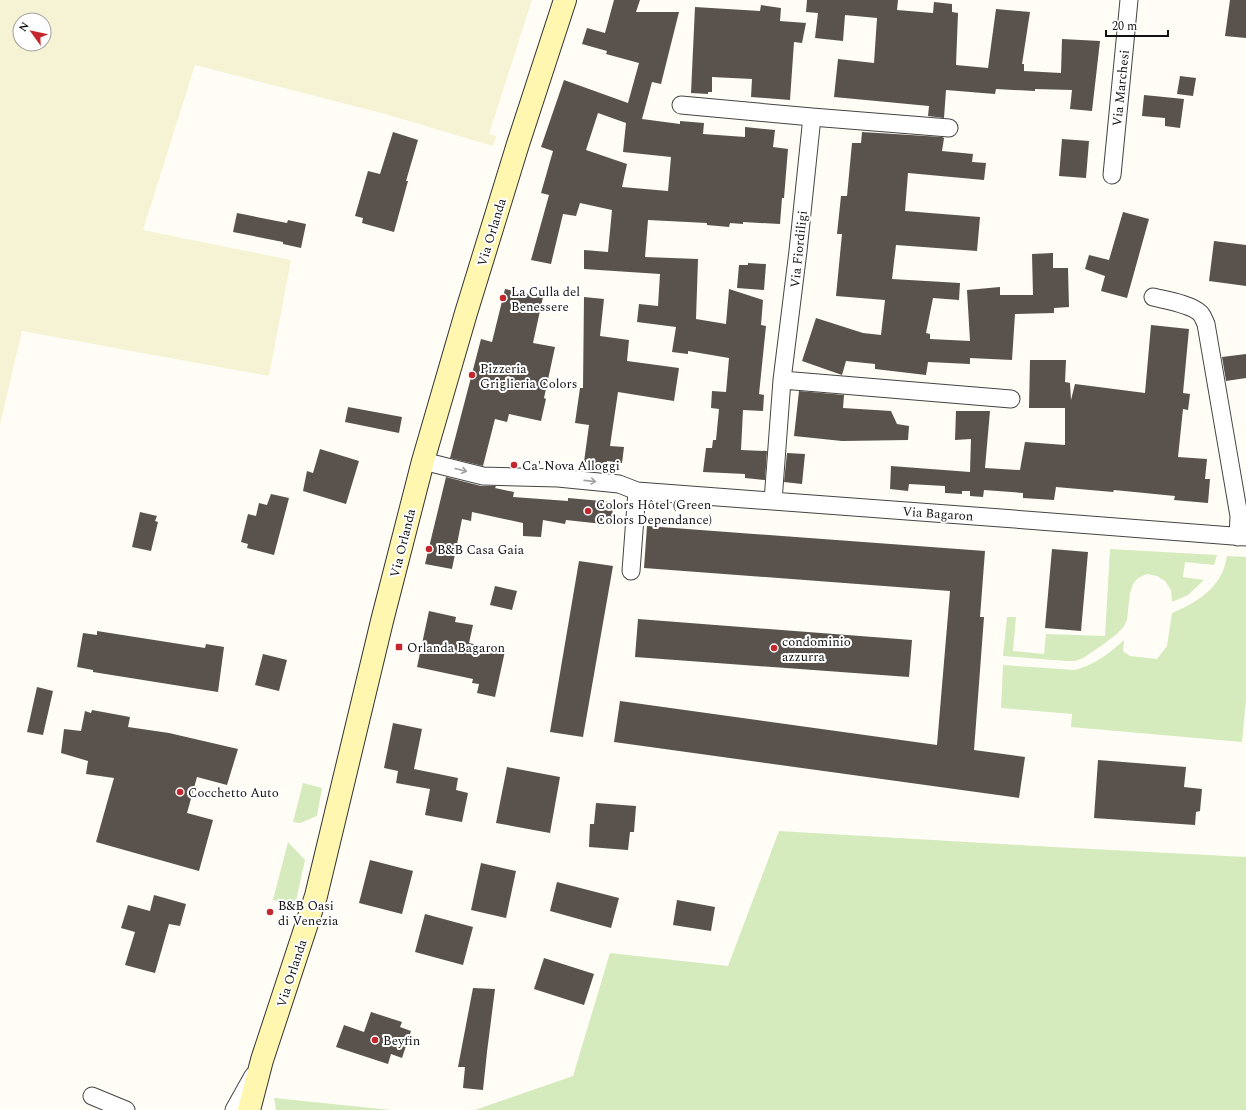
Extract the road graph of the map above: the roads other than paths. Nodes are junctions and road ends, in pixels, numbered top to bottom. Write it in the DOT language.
graph roads {
  1 [pos="565,0"];
  2 [pos="1129,0"];
  3 [pos="681,105"];
  4 [pos="812,117"];
  5 [pos="949,128"];
  6 [pos="1112,175"];
  7 [pos="1153,297"];
  8 [pos="782,380"];
  9 [pos="1011,399"];
  10 [pos="424,461"];
  11 [pos="637,491"];
  12 [pos="773,501"];
  13 [pos="1242,537"];
  14 [pos="631,572"];
  15 [pos="262,1063"];
  16 [pos="92,1096"];
  17 [pos="254,1103"];
  18 [pos="126,1110"];
  19 [pos="234,1110"];
  1 -- 10 [label="main road, Via Orlanda"];
  2 -- 6 [label="street, Via Marchesi"];
  3 -- 4 [label="street"];
  4 -- 5 [label="street"];
  4 -- 8 [label="street, Via Fiordiligi"];
  7 -- 13 [label="street, Via Bagaron"];
  8 -- 9 [label="street"];
  8 -- 12 [label="street, Via Fiordiligi"];
  10 -- 11 [label="street, Via Bagaron, one-way"];
  10 -- 15 [label="main road, Via Orlanda"];
  11 -- 12 [label="street, Via Bagaron"];
  11 -- 14 [label="street"];
  12 -- 13 [label="street, Via Bagaron"];
  15 -- 17 [label="main road, Via Orlanda"];
  15 -- 19 [label="street"];
  16 -- 18 [label="street"];
}
